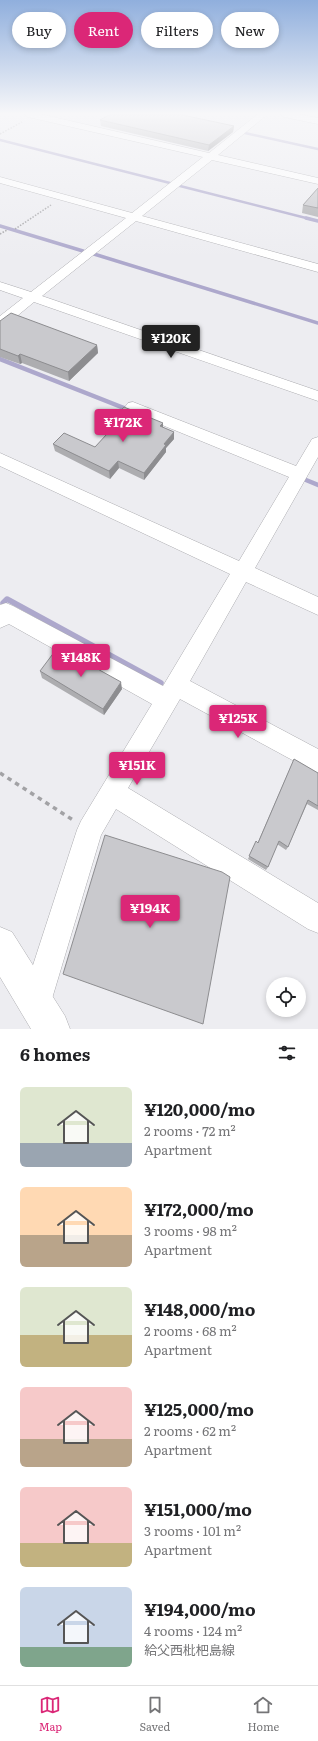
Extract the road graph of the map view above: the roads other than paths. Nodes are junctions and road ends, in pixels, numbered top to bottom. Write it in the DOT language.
graph roads {
  1 [pos="202,162"];
  2 [pos="236,162"];
  3 [pos="0,180"];
  4 [pos="318,181"];
  5 [pos="134,217"];
  6 [pos="318,268"];
  7 [pos="0,286"];
  8 [pos="32,297"];
  9 [pos="0,323"];
  10 [pos="318,396"];
  11 [pos="133,407"];
  12 [pos="318,443"];
  13 [pos="0,459"];
  14 [pos="300,474"];
  15 [pos="242,572"];
  16 [pos="318,606"];
  17 [pos="0,619"];
  18 [pos="171,692"];
  19 [pos="318,762"];
  20 [pos="112,792"];
  21 [pos="318,919"];
  22 [pos="0,944"];
  23 [pos="44,1015"];
  1 -- 5 [label="street"];
  2 -- 4 [label="street"];
  3 -- 5 [label="street"];
  5 -- 6 [label="street"];
  5 -- 8 [label="street"];
  7 -- 8 [label="street"];
  8 -- 9 [label="street"];
  8 -- 10 [label="street"];
  11 -- 14 [label="street"];
  12 -- 14 [label="street"];
  13 -- 15 [label="street"];
  14 -- 15 [label="street"];
  15 -- 16 [label="street"];
  15 -- 18 [label="street"];
  17 -- 18 [label="street"];
  18 -- 19 [label="street"];
  18 -- 20 [label="street"];
  20 -- 21 [label="street"];
  20 -- 23 [label="street"];
  22 -- 23 [label="main road"];
}
